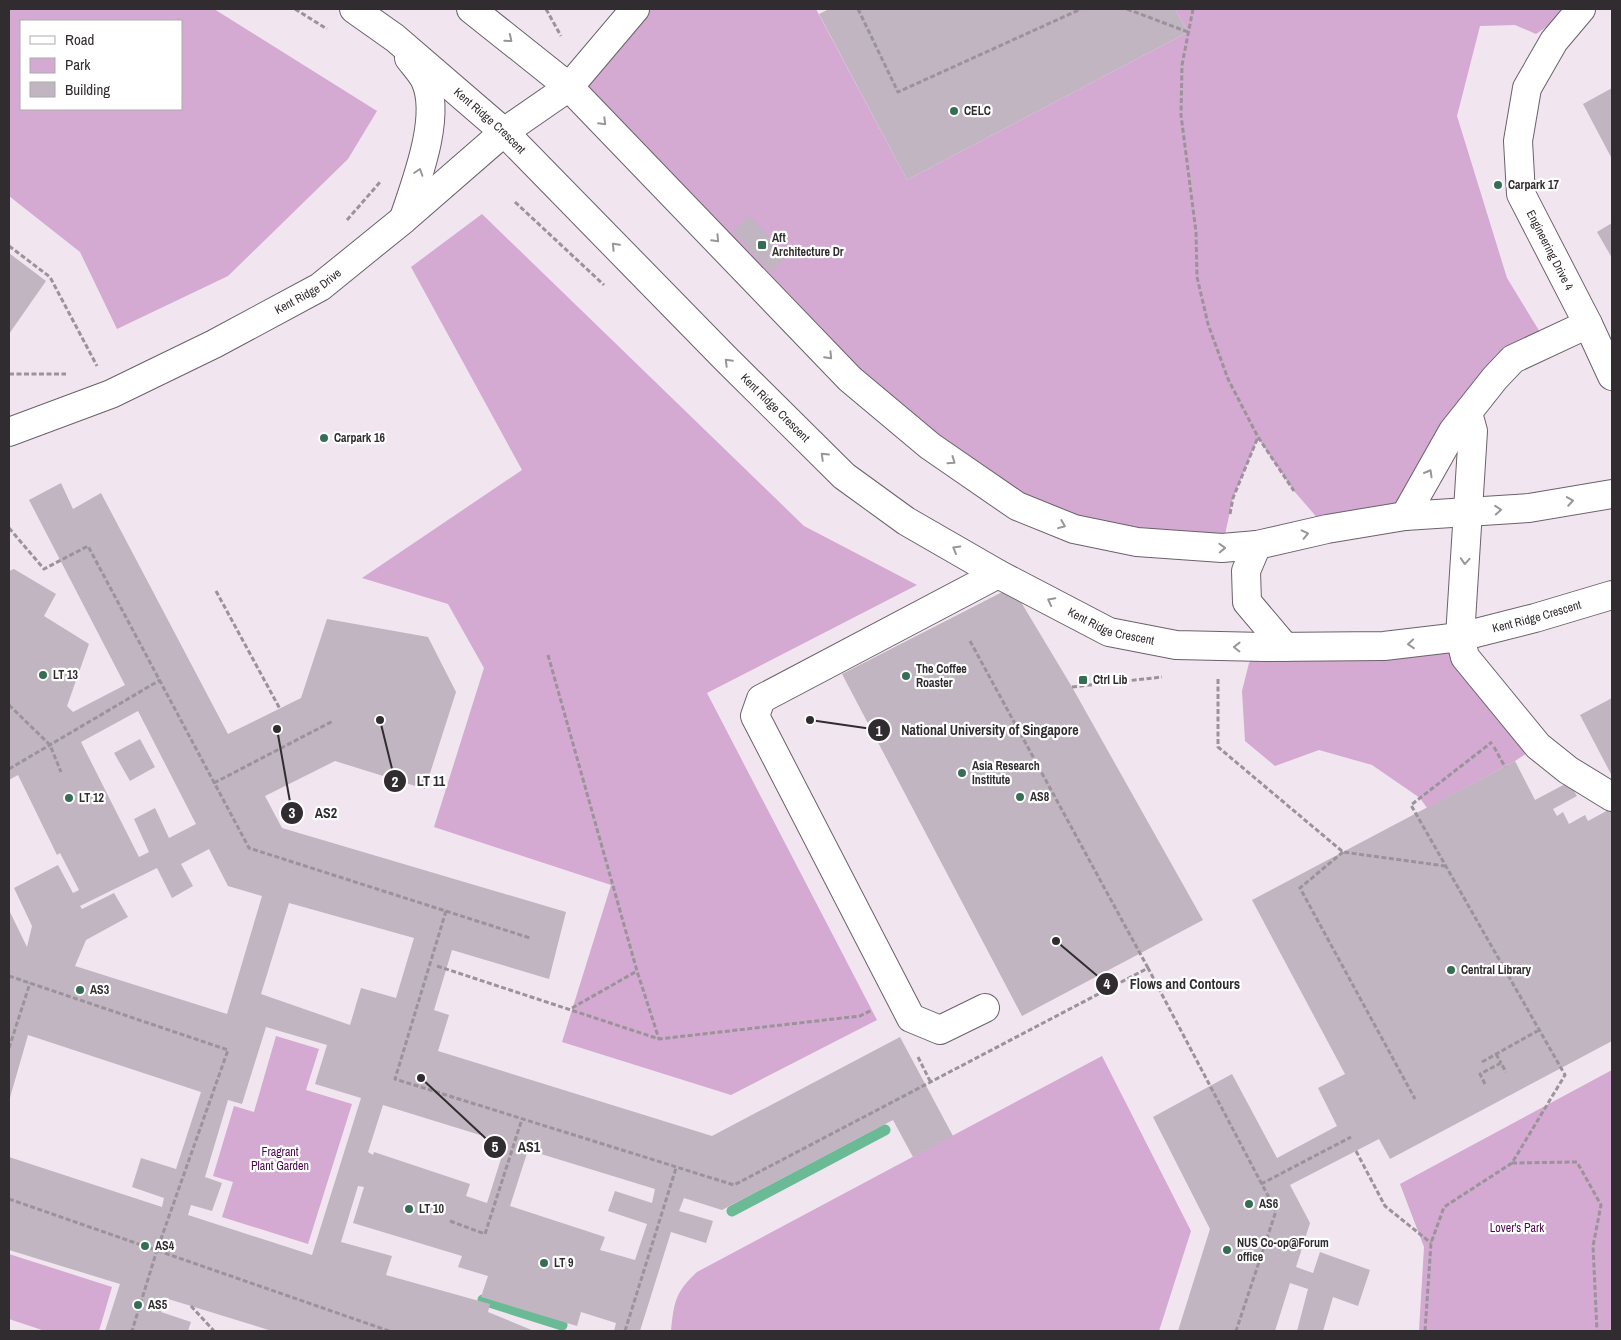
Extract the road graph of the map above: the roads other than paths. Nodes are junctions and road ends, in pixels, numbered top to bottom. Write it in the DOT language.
graph roads {
  1 [pos="354,9"];
  2 [pos="471,9"];
  3 [pos="635,9"];
  4 [pos="1581,9"];
  5 [pos="395,38"];
  6 [pos="569,87"];
  7 [pos="504,132"];
  8 [pos="404,219"];
  9 [pos="1588,324"];
  10 [pos="1612,376"];
  11 [pos="1468,413"];
  12 [pos="9,432"];
  13 [pos="1612,494"];
  14 [pos="1468,513"];
  15 [pos="1405,516"];
  16 [pos="1257,545"];
  17 [pos="998,574"];
  18 [pos="1612,595"];
  19 [pos="1460,637"];
  20 [pos="1285,647"];
  21 [pos="1612,797"];
  22 [pos="985,1008"];
  1 -- 5 [label="street, Kent Ridge Crescent"];
  2 -- 6 [label="street, one-way"];
  3 -- 6 [label="street, Kent Ridge Drive"];
  4 -- 9 [label="street, Engineering Drive 4"];
  5 -- 7 [label="street, Kent Ridge Crescent"];
  8 -- 5 [label="street, one-way"];
  6 -- 7 [label="street, Kent Ridge Drive"];
  6 -- 16 [label="street, one-way"];
  7 -- 8 [label="street, Kent Ridge Drive"];
  17 -- 7 [label="street, Kent Ridge Crescent, one-way"];
  8 -- 12 [label="street, Kent Ridge Drive"];
  9 -- 10 [label="street, Engineering Drive 4"];
  9 -- 11 [label="street"];
  11 -- 14 [label="street"];
  15 -- 11 [label="street, one-way"];
  14 -- 13 [label="street, one-way"];
  14 -- 15 [label="street"];
  14 -- 19 [label="street, one-way"];
  16 -- 15 [label="street, one-way"];
  16 -- 20 [label="street"];
  20 -- 17 [label="street, Kent Ridge Crescent, one-way"];
  17 -- 22 [label="street"];
  18 -- 19 [label="street, Kent Ridge Crescent"];
  19 -- 20 [label="street, Kent Ridge Crescent, one-way"];
  19 -- 21 [label="street"];
}
